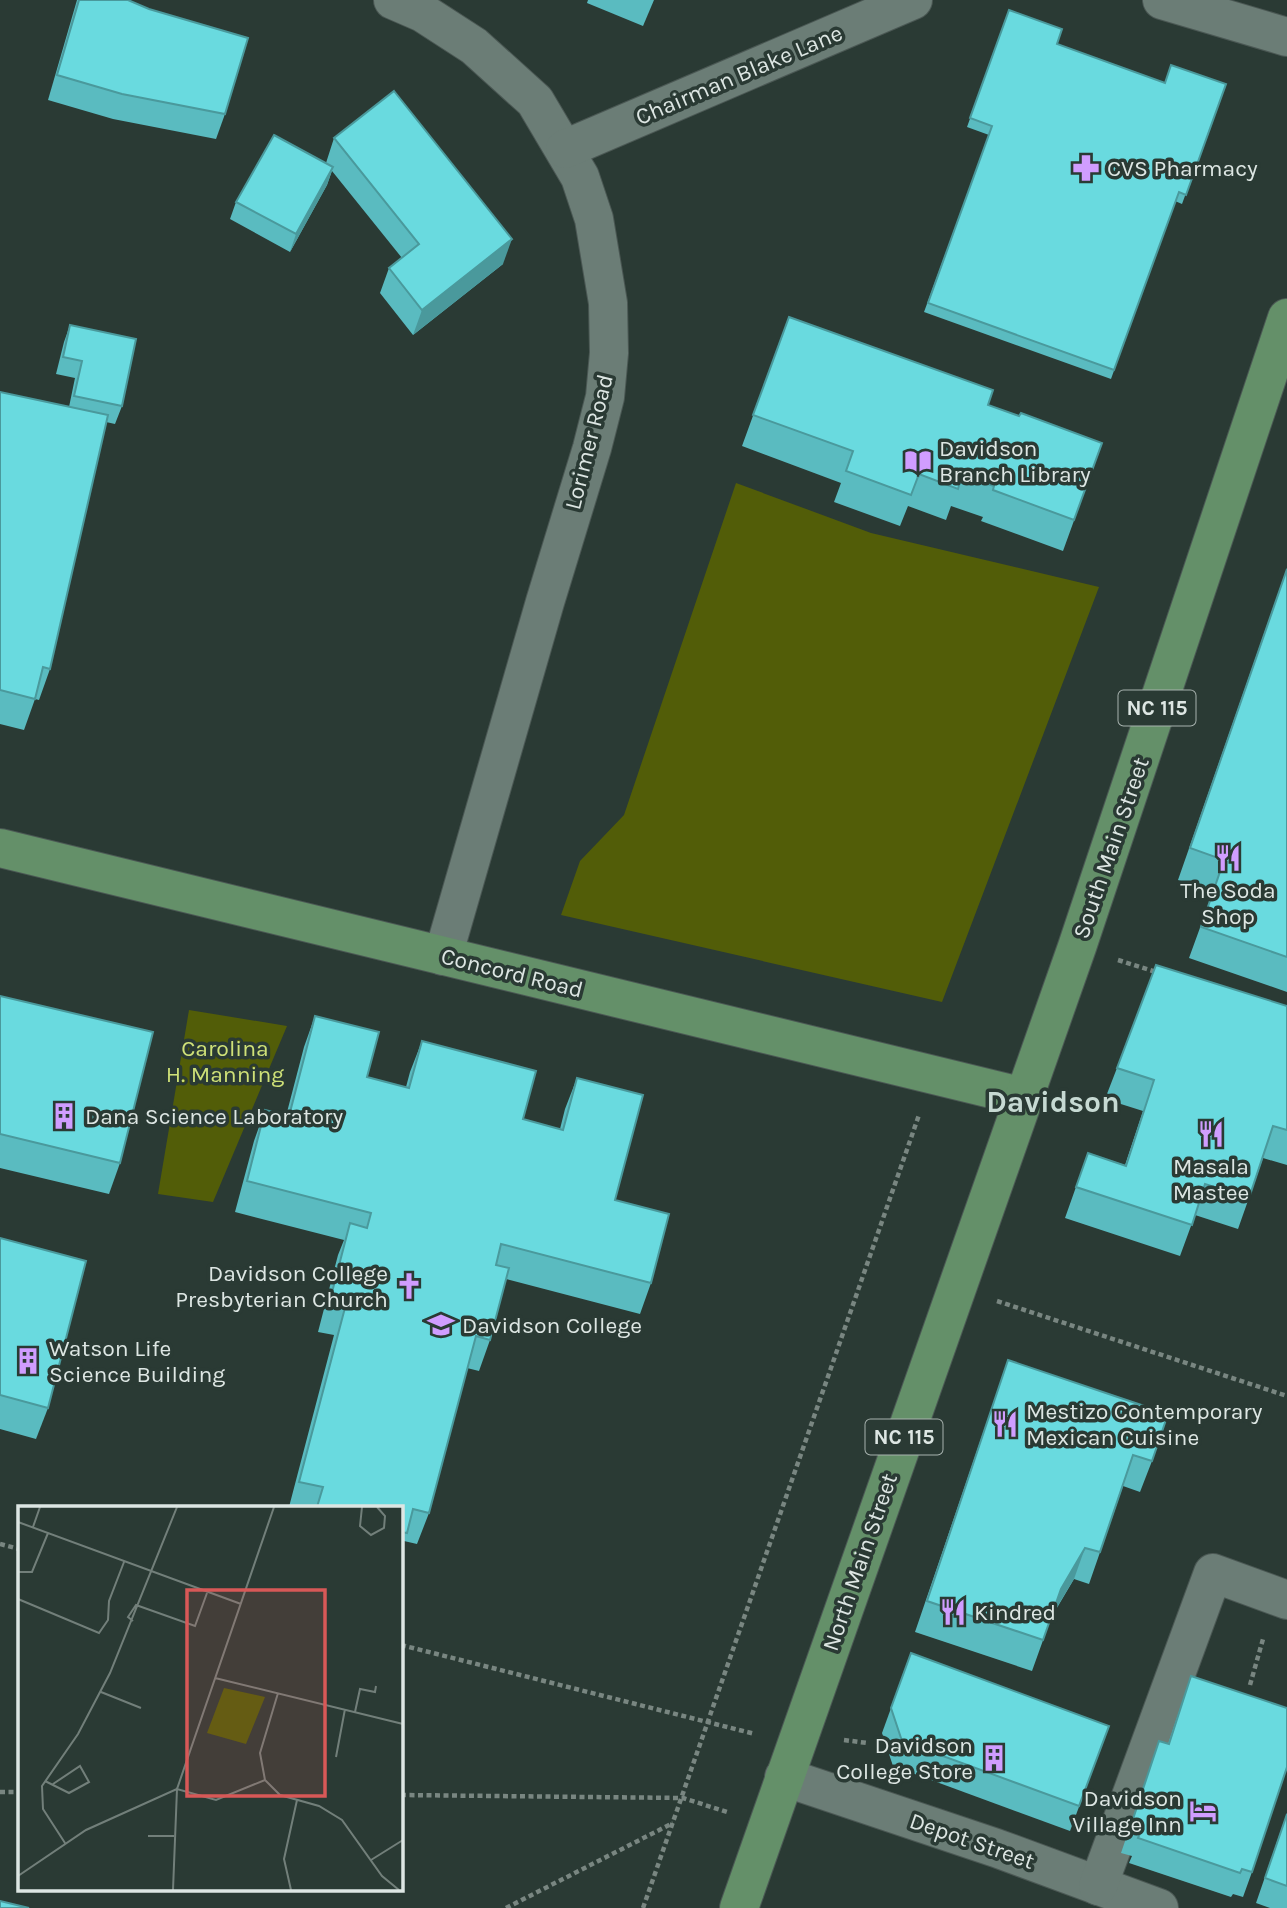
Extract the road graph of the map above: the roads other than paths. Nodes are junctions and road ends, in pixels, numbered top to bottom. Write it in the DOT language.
graph roads {
  1 [pos="393,0"];
  2 [pos="913,0"];
  3 [pos="1162,0"];
  4 [pos="1287,37"];
  5 [pos="565,149"];
  6 [pos="1287,318"];
  7 [pos="0,848"];
  8 [pos="443,956"];
  9 [pos="1024,1097"];
  10 [pos="1287,1600"];
  11 [pos="784,1777"];
  12 [pos="1098,1886"];
  13 [pos="739,1908"];
  14 [pos="1159,1908"];
  1 -- 5 [label="street, Lorimer Road"];
  2 -- 5 [label="street, Chairman Blake Lane"];
  3 -- 4 [label="street"];
  5 -- 8 [label="street, Lorimer Road"];
  6 -- 9 [label="main road, South Main Street / NC 115"];
  7 -- 8 [label="main road, Concord Road"];
  8 -- 9 [label="main road, Concord Road"];
  9 -- 11 [label="main road, North Main Street / NC 115"];
  10 -- 12 [label="street"];
  11 -- 12 [label="street, Depot Street"];
  11 -- 13 [label="main road, North Main Street / NC 115"];
  12 -- 14 [label="street, Depot Street"];
}
